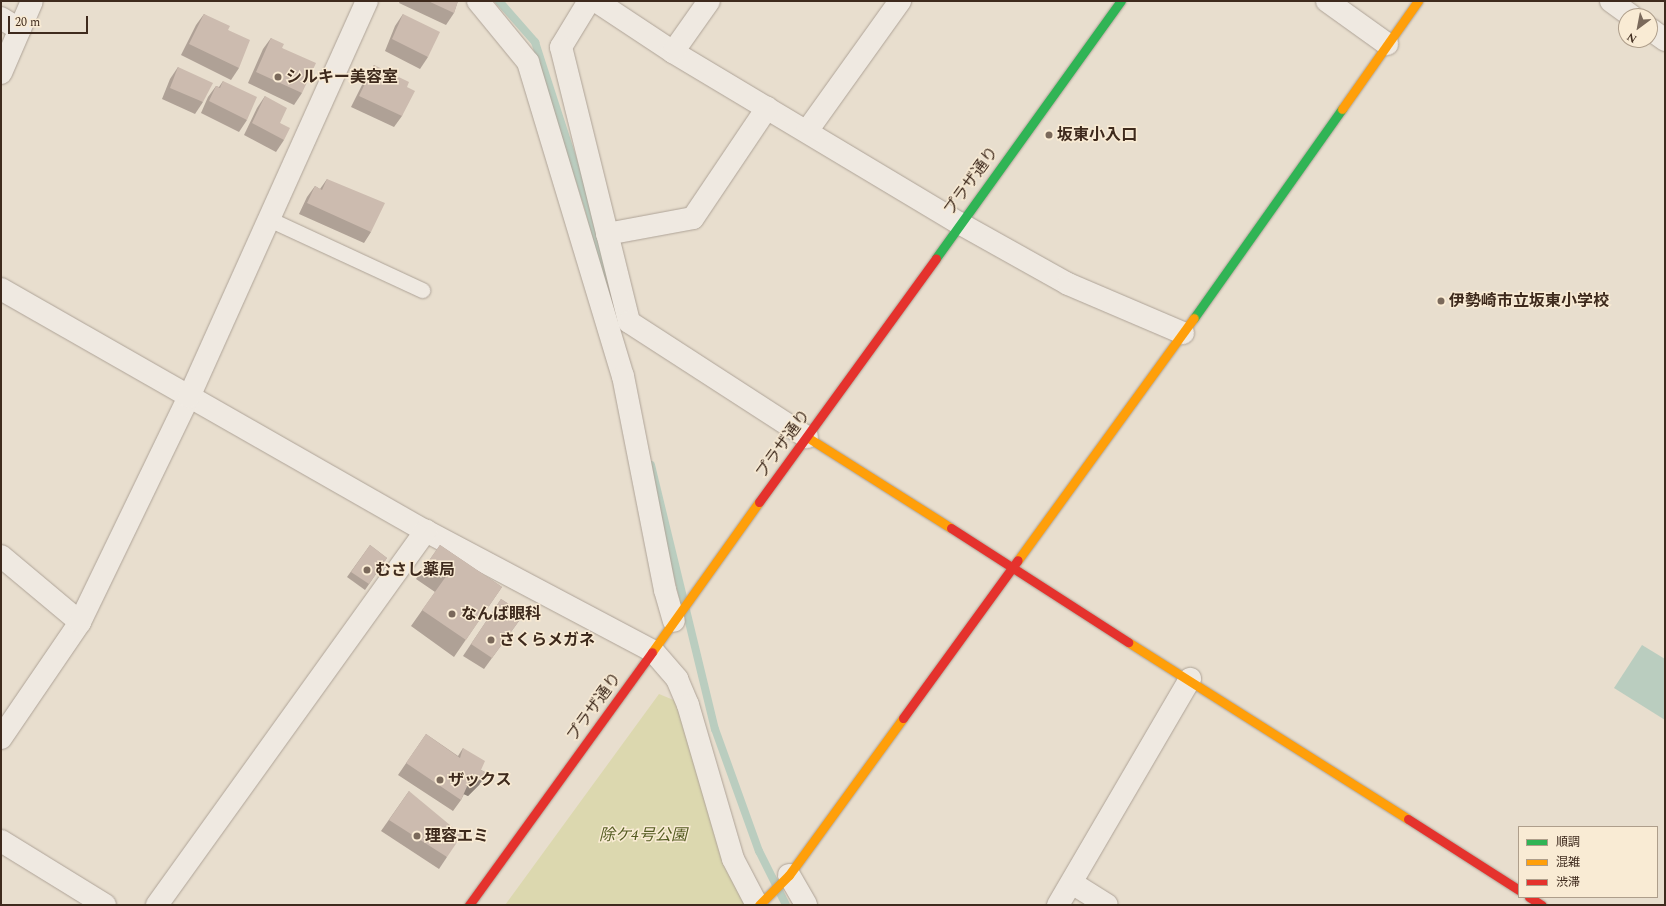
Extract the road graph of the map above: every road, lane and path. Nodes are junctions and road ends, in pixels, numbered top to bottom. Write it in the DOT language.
graph roads {
  1 [pos="32,1"];
  2 [pos="367,1"];
  3 [pos="478,1"];
  4 [pos="589,1"];
  5 [pos="596,1"];
  6 [pos="709,1"];
  7 [pos="900,1"];
  8 [pos="1121,1"];
  9 [pos="1327,1"];
  10 [pos="1418,1"];
  11 [pos="1611,1"];
  12 [pos="1621,8"];
  13 [pos="1,18"];
  14 [pos="20,30"];
  15 [pos="1386,44"];
  16 [pos="673,52"];
  17 [pos="1,72"];
  18 [pos="767,108"];
  19 [pos="806,131"];
  20 [pos="269,219"];
  21 [pos="959,223"];
  22 [pos="607,234"];
  23 [pos="1,290"];
  24 [pos="422,290"];
  25 [pos="1183,333"];
  26 [pos="188,397"];
  27 [pos="807,437"];
  28 [pos="426,531"];
  29 [pos="1,556"];
  30 [pos="1014,566"];
  31 [pos="674,621"];
  32 [pos="80,622"];
  33 [pos="653,651"];
  34 [pos="1190,678"];
  35 [pos="1,738"];
  36 [pos="1,841"];
  37 [pos="789,875"];
  38 [pos="1072,883"];
  39 [pos="1518,889"];
  40 [pos="1531,898"];
  41 [pos="105,905"];
  42 [pos="157,905"];
  43 [pos="469,905"];
  44 [pos="758,905"];
  45 [pos="806,905"];
  46 [pos="1058,905"];
  47 [pos="1107,905"];
  48 [pos="1542,905"];
  1 -- 14 [label="street"];
  2 -- 20 [label="street"];
  3 -- 31 [label="street"];
  4 -- 22 [label="street"];
  5 -- 16 [label="street"];
  6 -- 16 [label="street"];
  7 -- 19 [label="street"];
  8 -- 21 [label="street, プラザ通り"];
  9 -- 15 [label="street"];
  10 -- 15 [label="street"];
  11 -- 12 [label="street"];
  13 -- 14 [label="street"];
  14 -- 17 [label="street"];
  15 -- 25 [label="street"];
  16 -- 18 [label="street"];
  18 -- 19 [label="street"];
  18 -- 22 [label="street"];
  19 -- 21 [label="street"];
  20 -- 24 [label="lane"];
  20 -- 26 [label="street"];
  21 -- 25 [label="street"];
  21 -- 27 [label="street, プラザ通り"];
  22 -- 27 [label="street"];
  23 -- 26 [label="street"];
  25 -- 30 [label="street"];
  26 -- 28 [label="street"];
  26 -- 32 [label="street"];
  27 -- 30 [label="street"];
  27 -- 31 [label="street, プラザ通り"];
  28 -- 33 [label="street"];
  28 -- 42 [label="street"];
  29 -- 32 [label="street"];
  30 -- 34 [label="street"];
  30 -- 37 [label="street"];
  31 -- 33 [label="street, プラザ通り"];
  32 -- 35 [label="street"];
  33 -- 43 [label="street, プラザ通り"];
  33 -- 44 [label="street"];
  34 -- 38 [label="street"];
  34 -- 39 [label="street"];
  36 -- 41 [label="street"];
  37 -- 44 [label="street"];
  37 -- 45 [label="street"];
  38 -- 46 [label="street"];
  38 -- 47 [label="street"];
  40 -- 48 [label="street"];
}
